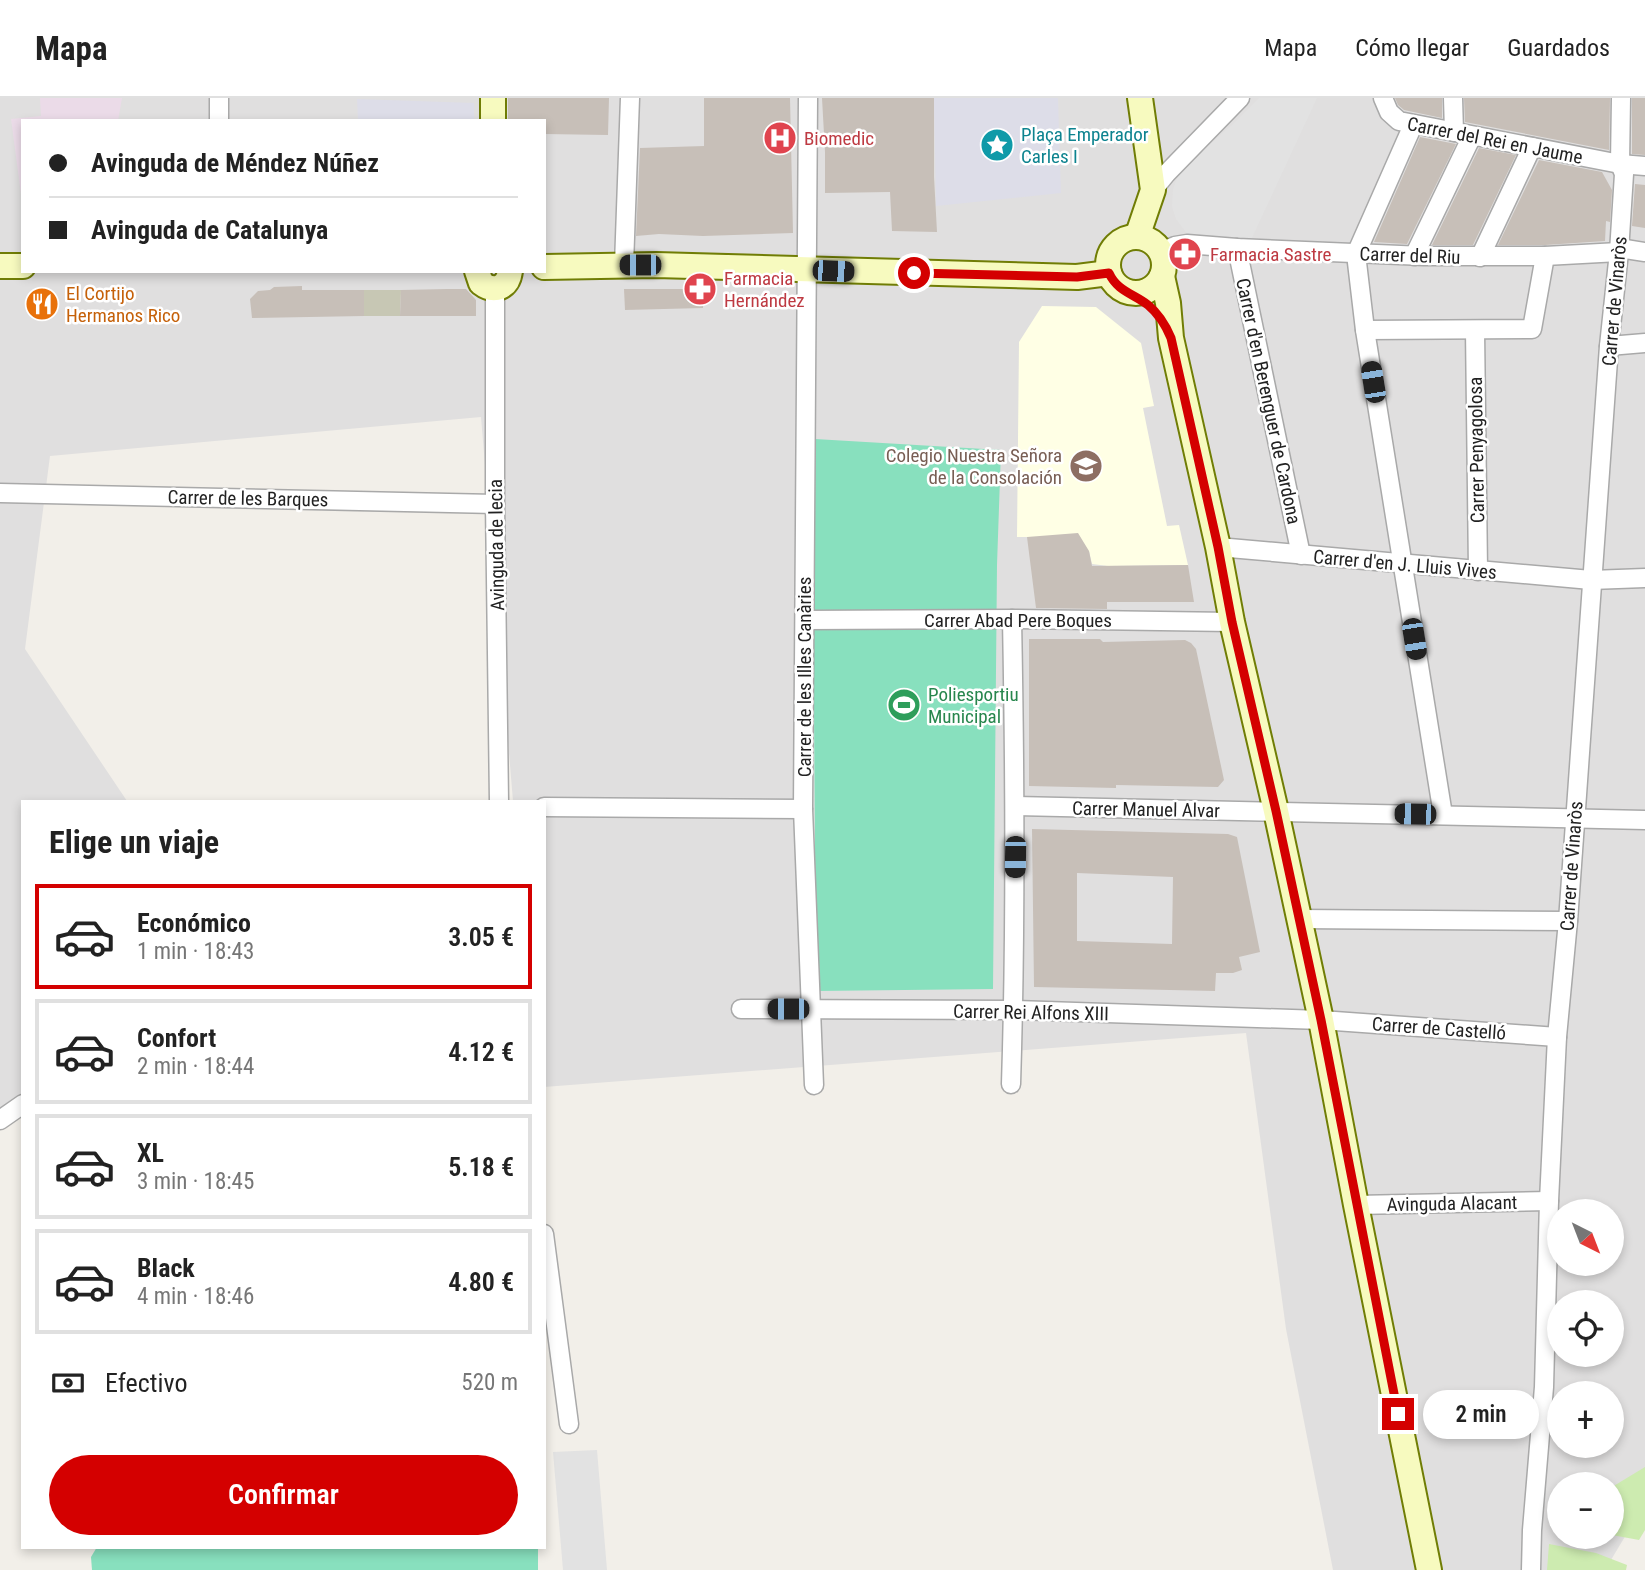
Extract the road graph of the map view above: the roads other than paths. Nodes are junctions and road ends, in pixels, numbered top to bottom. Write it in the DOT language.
graph roads {
  1 [pos="219,98"];
  2 [pos="493,98"];
  3 [pos="630,98"];
  4 [pos="808,98"];
  5 [pos="1140,98"];
  6 [pos="1240,98"];
  7 [pos="1383,98"];
  8 [pos="1453,98"];
  9 [pos="1621,98"];
  10 [pos="219,119"];
  11 [pos="493,119"];
  12 [pos="1413,125"];
  13 [pos="1463,134"];
  14 [pos="1532,147"];
  15 [pos="1620,164"];
  16 [pos="1645,166"];
  17 [pos="1153,190"];
  18 [pos="1137,237"];
  19 [pos="1237,248"];
  20 [pos="1619,250"];
  21 [pos="1645,252"];
  22 [pos="1356,254"];
  23 [pos="1413,256"];
  24 [pos="1545,256"];
  25 [pos="1480,257"];
  26 [pos="1161,264"];
  27 [pos="624,265"];
  28 [pos="0,266"];
  29 [pos="21,266"];
  30 [pos="546,267"];
  31 [pos="807,270"];
  32 [pos="477,273"];
  33 [pos="1109,273"];
  34 [pos="503,280"];
  35 [pos="1130,293"];
  36 [pos="1365,330"];
  37 [pos="1475,330"];
  38 [pos="1171,338"];
  39 [pos="1645,343"];
  40 [pos="1609,346"];
  41 [pos="0,493"];
  42 [pos="495,504"];
  43 [pos="1218,547"];
  44 [pos="1301,555"];
  45 [pos="1402,564"];
  46 [pos="1478,571"];
  47 [pos="1645,578"];
  48 [pos="1591,580"];
  49 [pos="1012,619"];
  50 [pos="804,620"];
  51 [pos="1232,622"];
  52 [pos="499,800"];
  53 [pos="1016,806"];
  54 [pos="546,807"];
  55 [pos="803,809"];
  56 [pos="1276,811"];
  57 [pos="1443,815"];
  58 [pos="1575,819"];
  59 [pos="1645,820"];
  60 [pos="1299,919"];
  61 [pos="1568,921"];
  62 [pos="741,1009"];
  63 [pos="811,1009"];
  64 [pos="1013,1010"];
  65 [pos="1321,1020"];
  66 [pos="1557,1037"];
  67 [pos="1011,1084"];
  68 [pos="814,1085"];
  69 [pos="21,1105"];
  70 [pos="0,1120"];
  71 [pos="1549,1199"];
  72 [pos="1547,1201"];
  73 [pos="1356,1205"];
  74 [pos="546,1249"];
  75 [pos="1547,1275"];
  76 [pos="569,1424"];
  77 [pos="1429,1570"];
  78 [pos="1531,1570"];
  1 -- 10 [label="street"];
  2 -- 11 [label="street"];
  3 -- 27 [label="street"];
  4 -- 31 [label="street, Carrer de les Illes Canàries"];
  5 -- 17 [label="street"];
  6 -- 17 [label="street"];
  7 -- 12 [label="street, Carrer del Rei en Jaume"];
  8 -- 13 [label="street"];
  9 -- 15 [label="street, Carrer de Vinaròs"];
  12 -- 13 [label="street, Carrer del Rei en Jaume"];
  12 -- 22 [label="street"];
  13 -- 14 [label="street, Carrer del Rei en Jaume"];
  13 -- 23 [label="street"];
  14 -- 15 [label="street, Carrer del Rei en Jaume"];
  14 -- 25 [label="street"];
  15 -- 16 [label="street, Carrer del Rei en Jaume"];
  15 -- 20 [label="street, Carrer de Vinaròs"];
  17 -- 18 [label="street"];
  18 -- 26 [label="street"];
  18 -- 33 [label="street"];
  19 -- 22 [label="street, Carrer del Riu"];
  19 -- 26 [label="street, Carrer del Riu"];
  19 -- 44 [label="street, Carrer d'en Berenguer de Cardona"];
  20 -- 21 [label="street, Carrer del Riu"];
  20 -- 24 [label="street, Carrer del Riu"];
  20 -- 40 [label="street, Carrer de Vinaròs"];
  22 -- 23 [label="street, Carrer del Riu"];
  22 -- 36 [label="street"];
  23 -- 25 [label="street, Carrer del Riu"];
  24 -- 25 [label="street, Carrer del Riu"];
  24 -- 37 [label="street"];
  26 -- 35 [label="street"];
  26 -- 38 [label="street"];
  27 -- 30 [label="street"];
  27 -- 31 [label="street"];
  28 -- 29 [label="street"];
  31 -- 33 [label="street"];
  31 -- 50 [label="street, Carrer de les Illes Canàries"];
  32 -- 34 [label="street"];
  33 -- 35 [label="street"];
  34 -- 42 [label="street, Avinguda de lecia"];
  35 -- 38 [label="street"];
  36 -- 37 [label="street"];
  36 -- 45 [label="street"];
  37 -- 46 [label="street, Carrer Penyagolosa"];
  38 -- 43 [label="street"];
  39 -- 40 [label="street"];
  40 -- 48 [label="street, Carrer de Vinaròs"];
  41 -- 42 [label="street, Carrer de les Barques"];
  42 -- 52 [label="street, Avinguda de lecia"];
  43 -- 44 [label="street, Carrer d'en J. Lluis Vives"];
  43 -- 51 [label="street"];
  44 -- 45 [label="street, Carrer d'en J. Lluis Vives"];
  45 -- 46 [label="street, Carrer d'en J. Lluis Vives"];
  45 -- 57 [label="street"];
  46 -- 48 [label="street, Carrer d'en J. Lluis Vives"];
  47 -- 48 [label="street, Carrer d'en J. Lluis Vives"];
  48 -- 58 [label="street, Carrer de Vinaròs"];
  49 -- 50 [label="street, Carrer Abad Pere Boques"];
  49 -- 51 [label="street, Carrer Abad Pere Boques"];
  49 -- 53 [label="street"];
  50 -- 55 [label="street, Carrer de les Illes Canàries"];
  51 -- 56 [label="street"];
  53 -- 56 [label="street, Carrer Manuel Alvar"];
  53 -- 64 [label="street"];
  54 -- 55 [label="street"];
  55 -- 63 [label="street, Carrer de les Illes Canàries"];
  56 -- 57 [label="street, Carrer Manuel Alvar"];
  56 -- 60 [label="street"];
  57 -- 58 [label="street, Carrer Manuel Alvar"];
  58 -- 59 [label="street, Carrer Manuel Alvar"];
  58 -- 61 [label="street, Carrer de Vinaròs"];
  60 -- 61 [label="street"];
  60 -- 65 [label="street"];
  61 -- 66 [label="street, Carrer de Vinaròs"];
  62 -- 63 [label="street, Carrer Rei Alfons XIII"];
  63 -- 64 [label="street, Carrer Rei Alfons XIII"];
  63 -- 68 [label="street, Carrer de les Illes Canàries"];
  64 -- 65 [label="street, Carrer Rei Alfons XIII"];
  64 -- 67 [label="street"];
  65 -- 66 [label="street, Carrer de Castelló"];
  65 -- 73 [label="street"];
  66 -- 71 [label="street, Carrer de Vinaròs"];
  69 -- 70 [label="street"];
  72 -- 73 [label="street, Avinguda Alacant"];
  73 -- 77 [label="street"];
  74 -- 76 [label="street"];
  75 -- 78 [label="street, Carrer de Vinaròs"];
}
